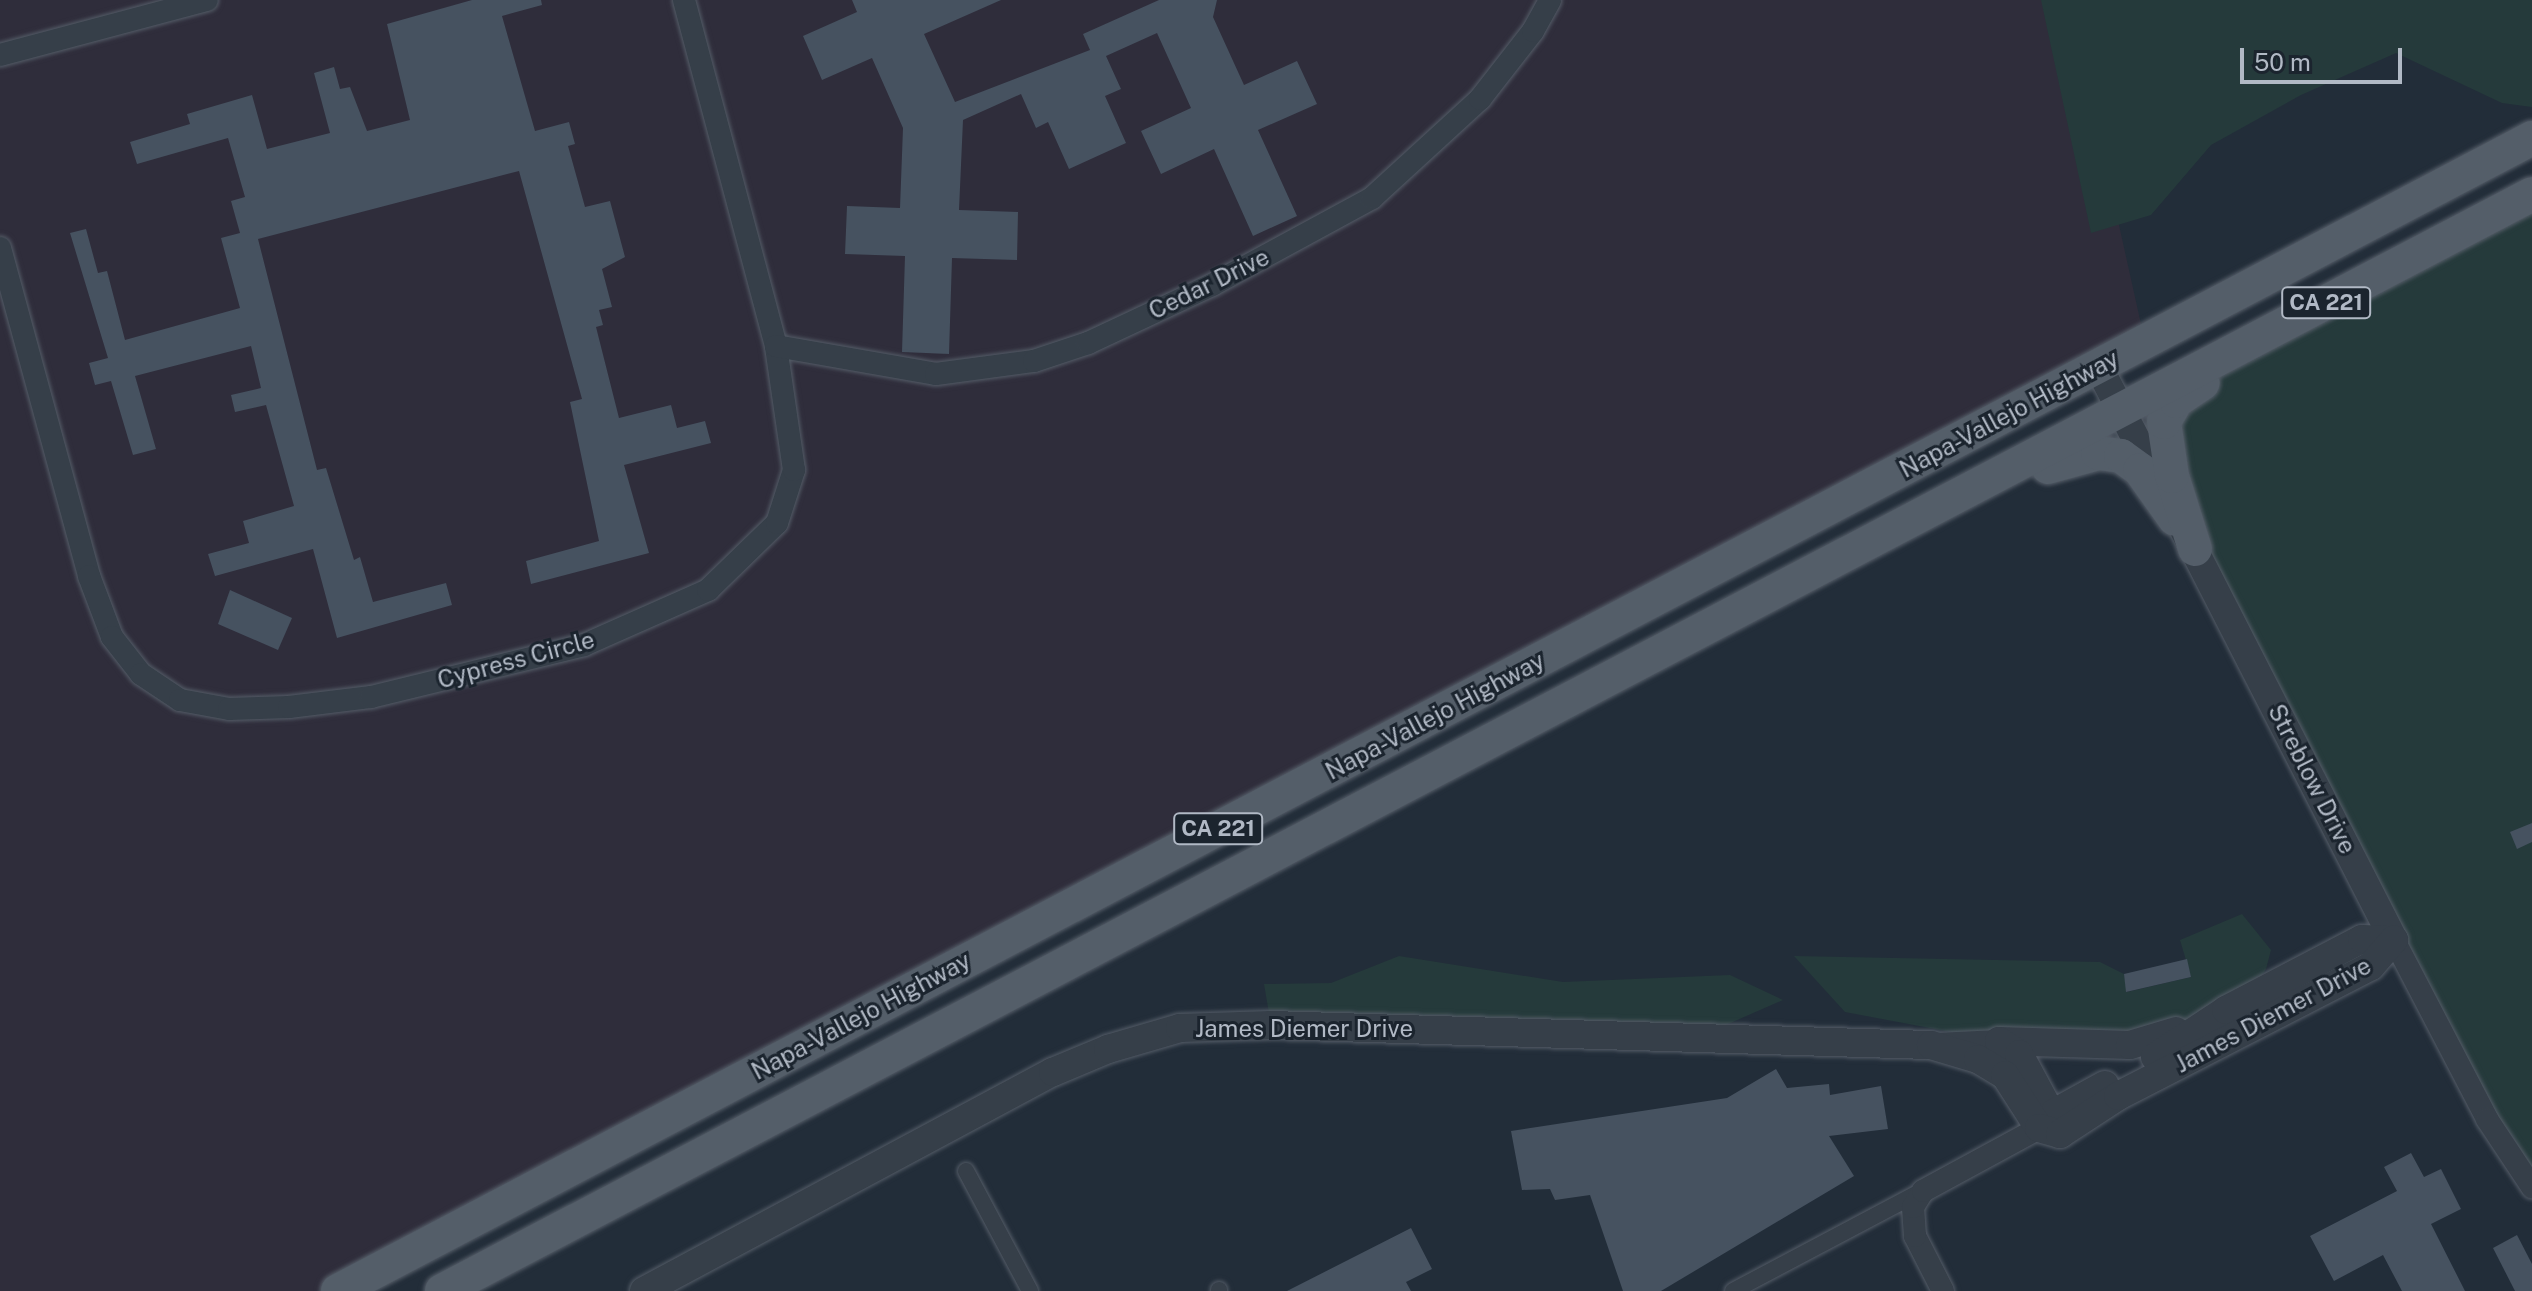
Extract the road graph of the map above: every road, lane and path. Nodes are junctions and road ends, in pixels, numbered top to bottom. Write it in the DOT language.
graph roads {
  1 [pos="207,0"];
  2 [pos="684,0"];
  3 [pos="1550,0"];
  4 [pos="0,55"];
  5 [pos="2532,138"];
  6 [pos="2532,194"];
  7 [pos="0,248"];
  8 [pos="2289,322"];
  9 [pos="776,346"];
  10 [pos="2098,366"];
  11 [pos="2120,411"];
  12 [pos="1975,489"];
  13 [pos="2195,549"];
  14 [pos="2394,940"];
  15 [pos="2226,1010"];
  16 [pos="1999,1041"];
  17 [pos="1931,1045"];
  18 [pos="2051,1125"];
  19 [pos="966,1171"];
  20 [pos="2532,1187"];
  21 [pos="1923,1191"];
  22 [pos="338,1291"];
  23 [pos="442,1291"];
  24 [pos="644,1291"];
  25 [pos="1030,1291"];
  26 [pos="1733,1291"];
  27 [pos="1943,1291"];
  1 -- 4 [label="street"];
  2 -- 9 [label="street, Cypress Circle"];
  3 -- 9 [label="street, Cedar Drive"];
  5 -- 10 [label="main road, Napa-Vallejo Highway / CA 221"];
  6 -- 8 [label="main road, Napa-Vallejo Highway / CA 221"];
  7 -- 9 [label="street, Cypress Circle"];
  8 -- 11 [label="main road, Napa-Vallejo Highway / CA 221"];
  8 -- 13 [label="main road"];
  10 -- 11 [label="street, Streblow Drive"];
  10 -- 22 [label="main road, Napa-Vallejo Highway / CA 221"];
  11 -- 12 [label="main road, Napa-Vallejo Highway / CA 221"];
  11 -- 13 [label="street, Streblow Drive"];
  12 -- 13 [label="main road"];
  12 -- 23 [label="main road, Napa-Vallejo Highway / CA 221"];
  13 -- 14 [label="street, Streblow Drive"];
  14 -- 15 [label="street, James Diemer Drive"];
  14 -- 18 [label="street, James Diemer Drive"];
  14 -- 20 [label="street, Streblow Drive"];
  15 -- 16 [label="street"];
  15 -- 18 [label="street, James Diemer Drive"];
  16 -- 17 [label="street, James Diemer Drive"];
  16 -- 18 [label="street"];
  17 -- 18 [label="street, James Diemer Drive"];
  17 -- 24 [label="street, James Diemer Drive"];
  18 -- 21 [label="street"];
  19 -- 25 [label="street"];
  21 -- 26 [label="street"];
  21 -- 27 [label="street"];
}
